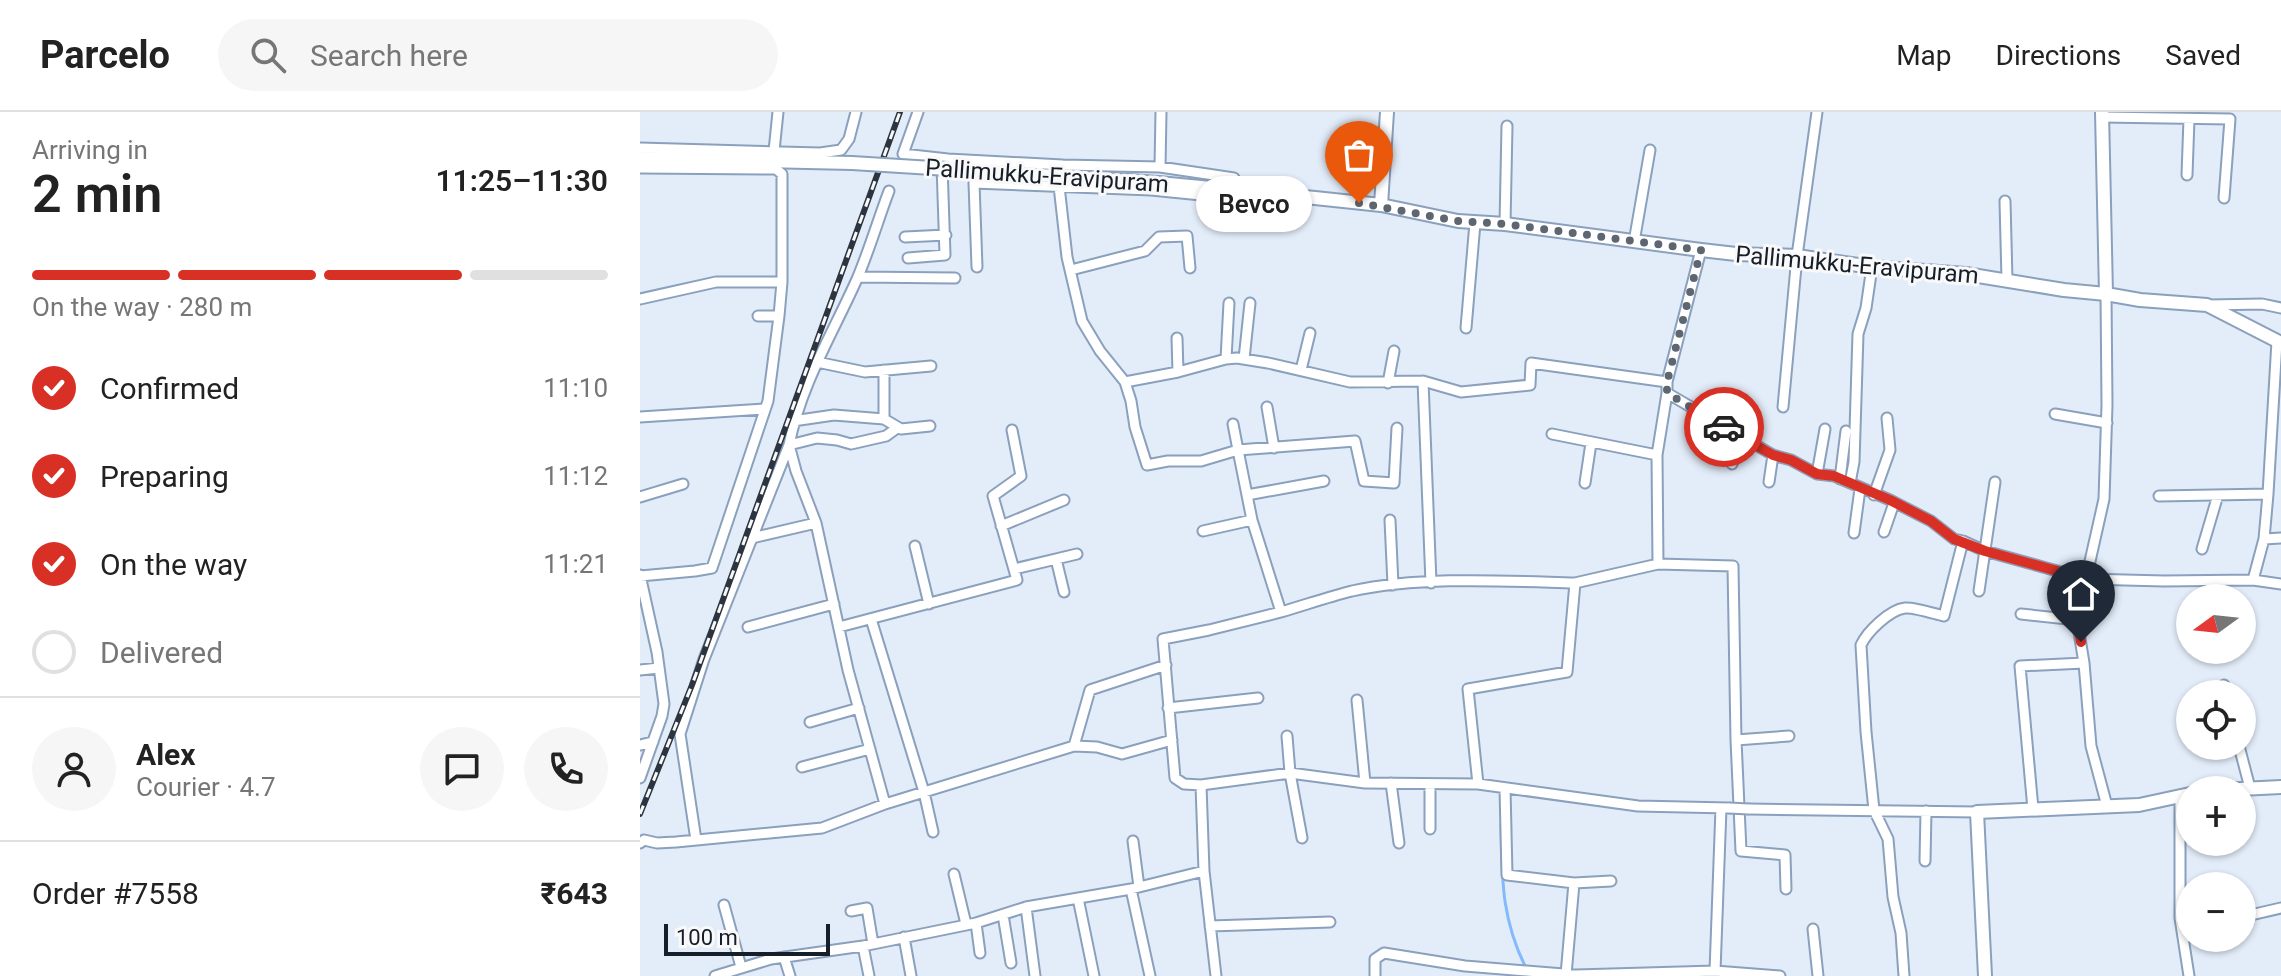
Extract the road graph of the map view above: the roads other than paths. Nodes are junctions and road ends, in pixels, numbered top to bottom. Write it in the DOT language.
graph roads {
  1 [pos="778,112"];
  2 [pos="856,112"];
  3 [pos="918,112"];
  4 [pos="1161,112"];
  5 [pos="1387,112"];
  6 [pos="1817,112"];
  7 [pos="2102,114"];
  8 [pos="2189,119"];
  9 [pos="1507,126"];
  10 [pos="640,148"];
  11 [pos="1650,150"];
  12 [pos="774,151"];
  13 [pos="640,158"];
  14 [pos="943,158"];
  15 [pos="1160,167"];
  16 [pos="640,168"];
  17 [pos="2187,175"];
  18 [pos="1059,181"];
  19 [pos="1240,190"];
  20 [pos="889,191"];
  21 [pos="2224,198"];
  22 [pos="2005,201"];
  23 [pos="1381,205"];
  24 [pos="1475,223"];
  25 [pos="1505,224"];
  26 [pos="946,235"];
  27 [pos="905,237"];
  28 [pos="1634,242"];
  29 [pos="1701,250"];
  30 [pos="1797,256"];
  31 [pos="908,258"];
  32 [pos="977,267"];
  33 [pos="1872,267"];
  34 [pos="1190,268"];
  35 [pos="1071,270"];
  36 [pos="858,277"];
  37 [pos="955,278"];
  38 [pos="2007,280"];
  39 [pos="782,282"];
  40 [pos="2106,294"];
  41 [pos="640,299"];
  42 [pos="1229,303"];
  43 [pos="1250,303"];
  44 [pos="2207,305"];
  45 [pos="2281,308"];
  46 [pos="758,316"];
  47 [pos="779,316"];
  48 [pos="1466,328"];
  49 [pos="1310,333"];
  50 [pos="1177,338"];
  51 [pos="2279,342"];
  52 [pos="1394,351"];
  53 [pos="1226,359"];
  54 [pos="1244,359"];
  55 [pos="817,362"];
  56 [pos="931,366"];
  57 [pos="884,370"];
  58 [pos="1301,370"];
  59 [pos="1178,372"];
  60 [pos="1423,381"];
  61 [pos="1125,382"];
  62 [pos="1388,383"];
  63 [pos="1667,388"];
  64 [pos="1267,407"];
  65 [pos="1783,407"];
  66 [pos="765,409"];
  67 [pos="2055,414"];
  68 [pos="640,417"];
  69 [pos="1887,418"];
  70 [pos="884,419"];
  71 [pos="793,421"];
  72 [pos="2107,423"];
  73 [pos="1233,424"];
  74 [pos="930,426"];
  75 [pos="897,428"];
  76 [pos="1397,428"];
  77 [pos="1825,429"];
  78 [pos="1012,430"];
  79 [pos="1846,431"];
  80 [pos="1552,434"];
  81 [pos="1743,439"];
  82 [pos="1591,443"];
  83 [pos="789,445"];
  84 [pos="1274,448"];
  85 [pos="1238,450"];
  86 [pos="1657,455"];
  87 [pos="1773,455"];
  88 [pos="1732,464"];
  89 [pos="1817,474"];
  90 [pos="1324,481"];
  91 [pos="1845,481"];
  92 [pos="1769,482"];
  93 [pos="1995,482"];
  94 [pos="1585,483"];
  95 [pos="683,484"];
  96 [pos="1860,489"];
  97 [pos="2268,494"];
  98 [pos="1247,495"];
  99 [pos="1874,495"];
  100 [pos="2218,495"];
  101 [pos="2159,496"];
  102 [pos="640,497"];
  103 [pos="1064,500"];
  104 [pos="1894,503"];
  105 [pos="1252,520"];
  106 [pos="1390,520"];
  107 [pos="816,523"];
  108 [pos="1001,526"];
  109 [pos="1203,531"];
  110 [pos="1884,532"];
  111 [pos="1854,533"];
  112 [pos="752,538"];
  113 [pos="2281,538"];
  114 [pos="2264,539"];
  115 [pos="1963,541"];
  116 [pos="915,546"];
  117 [pos="2202,549"];
  118 [pos="1985,551"];
  119 [pos="1077,554"];
  120 [pos="1056,559"];
  121 [pos="1658,564"];
  122 [pos="1014,569"];
  123 [pos="640,575"];
  124 [pos="2086,579"];
  125 [pos="2253,580"];
  126 [pos="1431,583"];
  127 [pos="1575,583"];
  128 [pos="2281,584"];
  129 [pos="1393,585"];
  130 [pos="1979,591"];
  131 [pos="1064,592"];
  132 [pos="834,604"];
  133 [pos="929,604"];
  134 [pos="644,612"];
  135 [pos="1281,612"];
  136 [pos="2021,614"];
  137 [pos="871,619"];
  138 [pos="2077,620"];
  139 [pos="748,627"];
  140 [pos="839,627"];
  141 [pos="2084,663"];
  142 [pos="1166,665"];
  143 [pos="659,668"];
  144 [pos="640,670"];
  145 [pos="1258,698"];
  146 [pos="1357,700"];
  147 [pos="859,708"];
  148 [pos="1168,708"];
  149 [pos="810,722"];
  150 [pos="1287,736"];
  151 [pos="1789,736"];
  152 [pos="1172,740"];
  153 [pos="1736,740"];
  154 [pos="653,742"];
  155 [pos="640,745"];
  156 [pos="1074,746"];
  157 [pos="870,749"];
  158 [pos="802,767"];
  159 [pos="1290,773"];
  160 [pos="640,778"];
  161 [pos="1365,783"];
  162 [pos="1391,783"];
  163 [pos="1430,784"];
  164 [pos="1478,784"];
  165 [pos="1201,785"];
  166 [pos="2281,787"];
  167 [pos="1505,788"];
  168 [pos="2256,788"];
  169 [pos="924,792"];
  170 [pos="2176,796"];
  171 [pos="885,804"];
  172 [pos="2107,806"];
  173 [pos="1725,808"];
  174 [pos="2033,809"];
  175 [pos="1874,810"];
  176 [pos="1926,811"];
  177 [pos="1977,812"];
  178 [pos="1430,829"];
  179 [pos="933,832"];
  180 [pos="1302,838"];
  181 [pos="696,840"];
  182 [pos="1133,841"];
  183 [pos="640,843"];
  184 [pos="1399,843"];
  185 [pos="1925,861"];
  186 [pos="1204,871"];
  187 [pos="954,874"];
  188 [pos="1611,881"];
  189 [pos="1574,883"];
  190 [pos="1135,888"];
  191 [pos="1786,889"];
  192 [pos="1078,898"];
  193 [pos="724,905"];
  194 [pos="1026,907"];
  195 [pos="2281,908"];
  196 [pos="851,911"];
  197 [pos="2256,914"];
  198 [pos="1003,915"];
  199 [pos="1330,922"];
  200 [pos="971,924"];
  201 [pos="1210,926"];
  202 [pos="1813,929"];
  203 [pos="904,937"];
  204 [pos="868,945"];
  205 [pos="2187,952"];
  206 [pos="980,953"];
  207 [pos="784,957"];
  208 [pos="1011,963"];
  209 [pos="741,967"];
  210 [pos="1715,971"];
  211 [pos="1480,972"];
  212 [pos="1572,975"];
  213 [pos="1679,975"];
  214 [pos="715,976"];
  215 [pos="790,976"];
  216 [pos="869,976"];
  217 [pos="911,976"];
  218 [pos="1035,976"];
  219 [pos="1094,976"];
  220 [pos="1150,976"];
  221 [pos="1216,976"];
  222 [pos="1375,976"];
  223 [pos="1780,976"];
  224 [pos="1818,976"];
  225 [pos="1904,976"];
  226 [pos="1985,976"];
  227 [pos="2189,976"];
  1 -- 12 [label="street"];
  2 -- 12 [label="street"];
  3 -- 14 [label="street"];
  4 -- 15 [label="street"];
  5 -- 23 [label="main road"];
  6 -- 30 [label="street"];
  7 -- 8 [label="street"];
  7 -- 40 [label="main road"];
  8 -- 17 [label="street"];
  8 -- 21 [label="street"];
  9 -- 25 [label="street"];
  10 -- 12 [label="street"];
  11 -- 28 [label="street"];
  13 -- 18 [label="main road, Pallimukku-Eravipuram, bridge"];
  14 -- 15 [label="street"];
  14 -- 26 [label="street"];
  15 -- 19 [label="street"];
  16 -- 39 [label="street"];
  18 -- 19 [label="main road, Pallimukku-Eravipuram"];
  18 -- 32 [label="street"];
  18 -- 35 [label="street"];
  19 -- 23 [label="main road, Pallimukku-Eravipuram"];
  20 -- 36 [label="street"];
  22 -- 38 [label="street"];
  23 -- 24 [label="main road, Pallimukku-Eravipuram"];
  24 -- 25 [label="main road, Pallimukku-Eravipuram"];
  24 -- 48 [label="street"];
  25 -- 28 [label="main road, Pallimukku-Eravipuram"];
  26 -- 27 [label="street"];
  26 -- 31 [label="street"];
  28 -- 29 [label="main road, Pallimukku-Eravipuram"];
  29 -- 30 [label="main road, Pallimukku-Eravipuram"];
  29 -- 63 [label="street"];
  30 -- 33 [label="main road, Pallimukku-Eravipuram"];
  30 -- 65 [label="street"];
  33 -- 38 [label="main road, Pallimukku-Eravipuram"];
  33 -- 91 [label="street"];
  34 -- 35 [label="street"];
  35 -- 61 [label="street"];
  36 -- 37 [label="street"];
  36 -- 55 [label="street"];
  38 -- 40 [label="main road, Pallimukku-Eravipuram"];
  39 -- 41 [label="street"];
  39 -- 47 [label="street"];
  40 -- 44 [label="main road, Pallimukku-Eravipuram"];
  40 -- 72 [label="street"];
  42 -- 53 [label="street"];
  43 -- 54 [label="street"];
  44 -- 45 [label="street"];
  44 -- 51 [label="main road, Pallimukku-Eravipuram"];
  46 -- 47 [label="street"];
  47 -- 66 [label="street"];
  49 -- 58 [label="street"];
  50 -- 59 [label="street"];
  51 -- 97 [label="street"];
  52 -- 62 [label="street"];
  53 -- 54 [label="street"];
  53 -- 59 [label="street"];
  54 -- 58 [label="street"];
  55 -- 57 [label="street"];
  55 -- 71 [label="street"];
  56 -- 57 [label="street"];
  57 -- 70 [label="street"];
  58 -- 62 [label="street"];
  59 -- 61 [label="street"];
  60 -- 62 [label="street"];
  60 -- 63 [label="street"];
  60 -- 126 [label="street"];
  61 -- 85 [label="street"];
  63 -- 81 [label="street"];
  63 -- 86 [label="street"];
  64 -- 84 [label="street"];
  66 -- 68 [label="street"];
  66 -- 123 [label="street"];
  67 -- 72 [label="street"];
  69 -- 99 [label="street"];
  70 -- 71 [label="street"];
  70 -- 75 [label="street"];
  71 -- 83 [label="street"];
  72 -- 124 [label="street"];
  73 -- 85 [label="street"];
  74 -- 75 [label="street"];
  75 -- 83 [label="street"];
  76 -- 84 [label="street"];
  77 -- 89 [label="street"];
  78 -- 108 [label="street"];
  79 -- 91 [label="street"];
  80 -- 82 [label="street"];
  81 -- 87 [label="street"];
  81 -- 88 [label="street"];
  82 -- 86 [label="street"];
  82 -- 94 [label="street"];
  83 -- 107 [label="street"];
  83 -- 112 [label="street"];
  84 -- 85 [label="street"];
  85 -- 98 [label="street"];
  86 -- 121 [label="street"];
  87 -- 89 [label="street"];
  87 -- 92 [label="street"];
  89 -- 91 [label="street"];
  90 -- 98 [label="street"];
  91 -- 96 [label="street"];
  93 -- 118 [label="street"];
  95 -- 102 [label="street"];
  96 -- 99 [label="street"];
  96 -- 111 [label="street"];
  97 -- 100 [label="street"];
  97 -- 114 [label="street"];
  98 -- 105 [label="street"];
  99 -- 104 [label="street"];
  100 -- 101 [label="street"];
  100 -- 117 [label="street"];
  103 -- 108 [label="street"];
  104 -- 110 [label="street"];
  104 -- 115 [label="street"];
  105 -- 109 [label="street"];
  105 -- 135 [label="street"];
  106 -- 129 [label="street"];
  107 -- 112 [label="street"];
  107 -- 132 [label="street"];
  108 -- 122 [label="street"];
  112 -- 181 [label="street"];
  113 -- 114 [label="street"];
  114 -- 125 [label="street"];
  115 -- 118 [label="street"];
  115 -- 175 [label="street"];
  116 -- 133 [label="street"];
  118 -- 124 [label="street"];
  118 -- 130 [label="street"];
  119 -- 120 [label="street"];
  120 -- 122 [label="street"];
  120 -- 131 [label="street"];
  121 -- 127 [label="street"];
  121 -- 153 [label="street"];
  122 -- 133 [label="street"];
  123 -- 134 [label="street"];
  124 -- 125 [label="street"];
  124 -- 138 [label="street"];
  125 -- 128 [label="street"];
  126 -- 127 [label="street"];
  126 -- 129 [label="street"];
  127 -- 164 [label="street"];
  129 -- 135 [label="street"];
  132 -- 139 [label="street"];
  132 -- 140 [label="street"];
  133 -- 137 [label="street"];
  134 -- 143 [label="street"];
  135 -- 142 [label="street"];
  136 -- 138 [label="street"];
  137 -- 140 [label="street"];
  137 -- 169 [label="street"];
  138 -- 141 [label="street"];
  140 -- 147 [label="street"];
  141 -- 172 [label="street"];
  141 -- 174 [label="street"];
  142 -- 148 [label="street"];
  142 -- 156 [label="street"];
  143 -- 144 [label="street"];
  143 -- 154 [label="street"];
  145 -- 148 [label="street"];
  146 -- 161 [label="street"];
  147 -- 149 [label="street"];
  147 -- 157 [label="street"];
  148 -- 152 [label="street"];
  150 -- 159 [label="street"];
  151 -- 153 [label="street"];
  152 -- 156 [label="street"];
  152 -- 165 [label="street"];
  153 -- 191 [label="street"];
  154 -- 155 [label="street"];
  154 -- 160 [label="street"];
  156 -- 169 [label="street"];
  157 -- 158 [label="street"];
  157 -- 171 [label="street"];
  159 -- 161 [label="street"];
  159 -- 165 [label="street"];
  159 -- 180 [label="street"];
  161 -- 162 [label="street"];
  162 -- 163 [label="street"];
  162 -- 184 [label="street"];
  163 -- 164 [label="street"];
  163 -- 178 [label="street"];
  164 -- 167 [label="street"];
  165 -- 186 [label="street"];
  166 -- 168 [label="main road"];
  167 -- 173 [label="street"];
  167 -- 189 [label="street"];
  169 -- 171 [label="street"];
  169 -- 179 [label="street"];
  170 -- 172 [label="main road"];
  171 -- 181 [label="street"];
  172 -- 174 [label="main road"];
  173 -- 175 [label="street, bridge"];
  173 -- 210 [label="street"];
  174 -- 177 [label="main road"];
  175 -- 176 [label="street"];
  175 -- 225 [label="street"];
  176 -- 177 [label="street"];
  176 -- 185 [label="street"];
  177 -- 226 [label="main road"];
  181 -- 183 [label="street"];
  182 -- 190 [label="street"];
  186 -- 190 [label="street"];
  186 -- 201 [label="street"];
  187 -- 200 [label="street"];
  188 -- 189 [label="street"];
  189 -- 212 [label="street"];
  190 -- 192 [label="street"];
  190 -- 220 [label="street"];
  192 -- 194 [label="street"];
  192 -- 219 [label="street"];
  193 -- 209 [label="street"];
  194 -- 198 [label="street"];
  194 -- 218 [label="street"];
  195 -- 197 [label="street"];
  196 -- 204 [label="street"];
  198 -- 200 [label="street"];
  198 -- 208 [label="street"];
  199 -- 201 [label="street"];
  200 -- 203 [label="street"];
  200 -- 206 [label="street"];
  201 -- 221 [label="street"];
  202 -- 224 [label="street"];
  203 -- 204 [label="street"];
  203 -- 217 [label="street"];
  204 -- 207 [label="street"];
  204 -- 216 [label="street"];
  205 -- 227 [label="street"];
  207 -- 209 [label="street"];
  207 -- 215 [label="street"];
  209 -- 214 [label="street"];
  210 -- 213 [label="street"];
  210 -- 223 [label="street"];
  211 -- 212 [label="street"];
  211 -- 222 [label="street"];
  212 -- 213 [label="street"];
}
